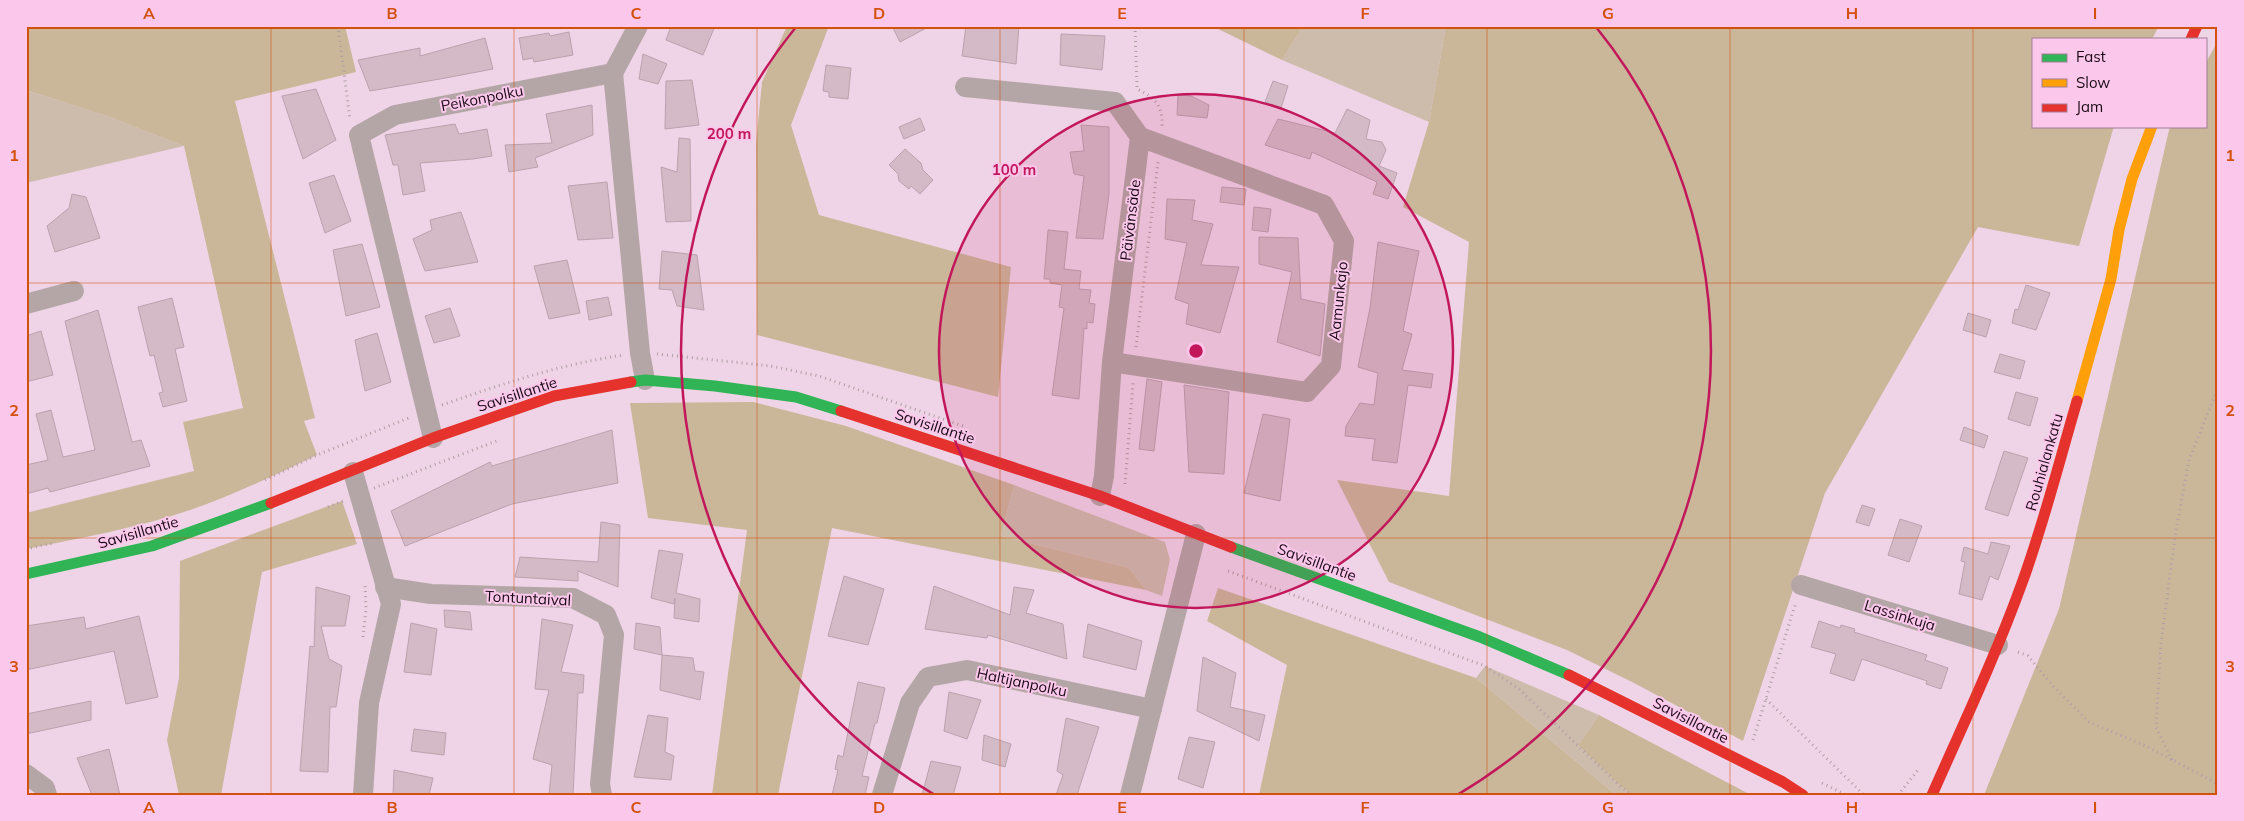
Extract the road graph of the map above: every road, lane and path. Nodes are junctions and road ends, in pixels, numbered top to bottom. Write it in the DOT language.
graph roads {
  1 [pos="338,26"];
  2 [pos="638,26"];
  3 [pos="1134,26"];
  4 [pos="2197,26"];
  5 [pos="2191,38"];
  6 [pos="614,73"];
  7 [pos="965,87"];
  8 [pos="2151,128"];
  9 [pos="358,135"];
  10 [pos="1140,137"];
  11 [pos="1160,144"];
  12 [pos="74,291"];
  13 [pos="26,304"];
  14 [pos="640,353"];
  15 [pos="1112,362"];
  16 [pos="1134,366"];
  17 [pos="645,380"];
  18 [pos="2218,388"];
  19 [pos="428,410"];
  20 [pos="966,427"];
  21 [pos="433,438"];
  22 [pos="353,472"];
  23 [pos="1104,476"];
  24 [pos="258,483"];
  25 [pos="1100,496"];
  26 [pos="342,501"];
  27 [pos="345,510"];
  28 [pos="1196,534"];
  29 [pos="55,543"];
  30 [pos="26,549"];
  31 [pos="1220,568"];
  32 [pos="26,574"];
  33 [pos="365,582"];
  34 [pos="1801,585"];
  35 [pos="385,587"];
  36 [pos="1998,645"];
  37 [pos="362,647"];
  38 [pos="1766,699"];
  39 [pos="1152,709"];
  40 [pos="1753,740"];
  41 [pos="2172,760"];
  42 [pos="26,774"];
  43 [pos="2218,784"];
  44 [pos="47,795"];
  45 [pos="363,795"];
  46 [pos="602,795"];
  47 [pos="882,795"];
  48 [pos="1130,795"];
  49 [pos="1632,795"];
  50 [pos="1803,795"];
  51 [pos="1864,795"];
  52 [pos="1932,795"];
  1 -- 9 [label="path"];
  2 -- 6 [label="street"];
  3 -- 11 [label="path"];
  4 -- 5 [label="street"];
  6 -- 9 [label="street, Peikonpolku"];
  6 -- 14 [label="street"];
  7 -- 10 [label="street"];
  8 -- 36 [label="street, Rouhialankatu"];
  9 -- 19 [label="street"];
  10 -- 11 [label="street, Aamunkajo"];
  10 -- 15 [label="street, Päivänsäde"];
  11 -- 16 [label="path"];
  11 -- 16 [label="street, Aamunkajo"];
  12 -- 13 [label="street"];
  14 -- 17 [label="street"];
  14 -- 19 [label="path"];
  14 -- 20 [label="path"];
  15 -- 16 [label="street, Aamunkajo"];
  15 -- 23 [label="street, Päivänsäde"];
  16 -- 23 [label="path"];
  17 -- 21 [label="street, Savisillantie"];
  17 -- 25 [label="street, Savisillantie"];
  18 -- 41 [label="path"];
  19 -- 21 [label="street"];
  19 -- 24 [label="path"];
  21 -- 22 [label="street, Savisillantie"];
  22 -- 32 [label="street, Savisillantie"];
  22 -- 35 [label="street"];
  23 -- 25 [label="street, Päivänsäde"];
  25 -- 28 [label="street, Savisillantie"];
  26 -- 27 [label="path"];
  28 -- 39 [label="street"];
  28 -- 50 [label="street, Savisillantie"];
  29 -- 30 [label="path"];
  31 -- 49 [label="path"];
  33 -- 37 [label="path"];
  34 -- 36 [label="street, Lassinkuja"];
  34 -- 38 [label="path"];
  35 -- 45 [label="street"];
  35 -- 46 [label="street, Tontuntaival"];
  36 -- 41 [label="path"];
  36 -- 52 [label="street, Rouhialankatu"];
  38 -- 40 [label="path"];
  38 -- 51 [label="path"];
  39 -- 47 [label="street, Haltijanpolku"];
  39 -- 48 [label="street"];
  41 -- 43 [label="path"];
  42 -- 44 [label="street"];
}
